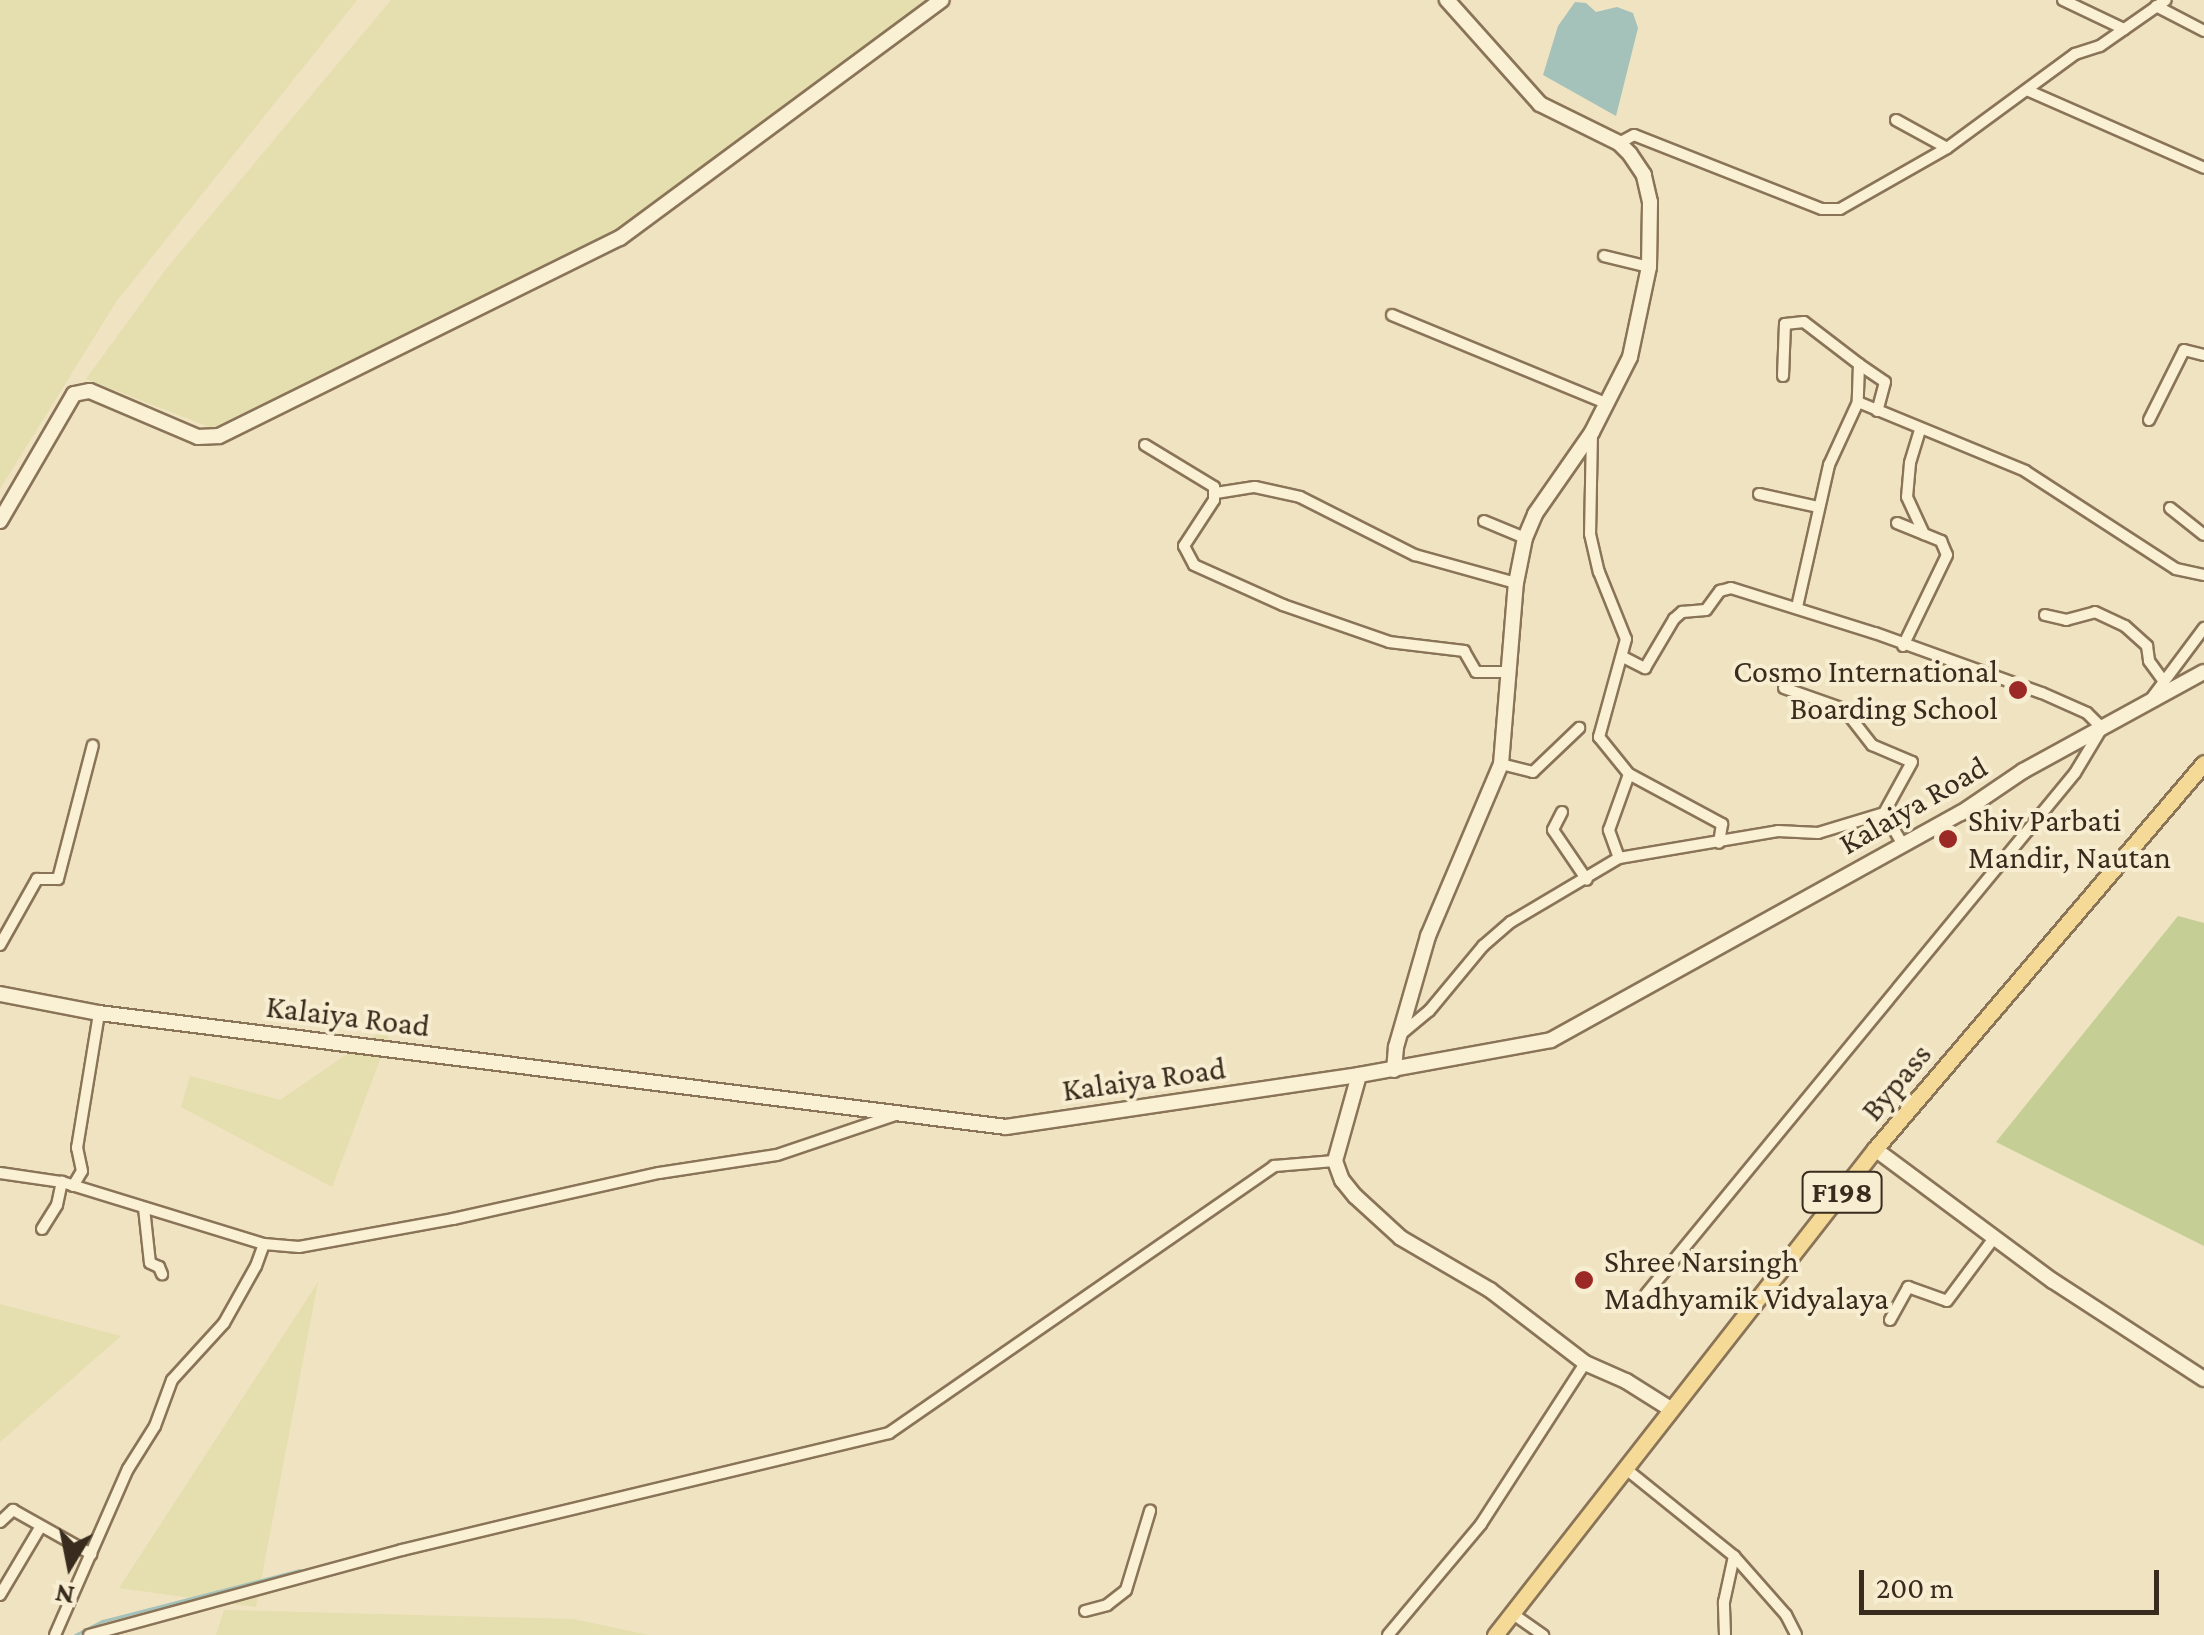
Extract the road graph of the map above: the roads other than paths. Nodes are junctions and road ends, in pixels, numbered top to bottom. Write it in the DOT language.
graph roads {
  1 [pos="942,0"];
  2 [pos="1447,0"];
  3 [pos="2063,0"];
  4 [pos="2161,3"];
  5 [pos="2124,29"];
  6 [pos="2204,31"];
  7 [pos="2029,92"];
  8 [pos="1896,120"];
  9 [pos="1618,143"];
  10 [pos="1947,148"];
  11 [pos="2204,168"];
  12 [pos="1604,256"];
  13 [pos="1649,268"];
  14 [pos="1392,315"];
  15 [pos="2204,355"];
  16 [pos="1860,364"];
  17 [pos="1783,376"];
  18 [pos="1858,402"];
  19 [pos="1606,403"];
  20 [pos="1876,411"];
  21 [pos="2149,420"];
  22 [pos="1920,430"];
  23 [pos="1592,432"];
  24 [pos="1145,445"];
  25 [pos="1216,493"];
  26 [pos="1760,494"];
  27 [pos="1818,507"];
  28 [pos="2170,508"];
  29 [pos="0,521"];
  30 [pos="1484,521"];
  31 [pos="1896,524"];
  32 [pos="1924,534"];
  33 [pos="2204,535"];
  34 [pos="1525,538"];
  35 [pos="2204,575"];
  36 [pos="1516,583"];
  37 [pos="1797,607"];
  38 [pos="2045,615"];
  39 [pos="2204,628"];
  40 [pos="1903,646"];
  41 [pos="1623,657"];
  42 [pos="1510,672"];
  43 [pos="2204,672"];
  44 [pos="2163,680"];
  45 [pos="1784,688"];
  46 [pos="2150,702"];
  47 [pos="1579,728"];
  48 [pos="2102,728"];
  49 [pos="93,745"];
  50 [pos="2204,763"];
  51 [pos="1501,764"];
  52 [pos="1629,774"];
  53 [pos="1562,812"];
  54 [pos="1884,814"];
  55 [pos="1718,843"];
  56 [pos="1903,845"];
  57 [pos="1619,858"];
  58 [pos="1587,880"];
  59 [pos="0,946"];
  60 [pos="0,994"];
  61 [pos="99,1013"];
  62 [pos="1399,1036"];
  63 [pos="1394,1070"];
  64 [pos="1359,1075"];
  65 [pos="899,1113"];
  66 [pos="1876,1149"];
  67 [pos="1335,1161"];
  68 [pos="0,1173"];
  69 [pos="67,1184"];
  70 [pos="144,1208"];
  71 [pos="42,1229"];
  72 [pos="1994,1238"];
  73 [pos="264,1244"];
  74 [pos="162,1274"];
  75 [pos="1646,1294"];
  76 [pos="1890,1320"];
  77 [pos="1585,1363"];
  78 [pos="2204,1380"];
  79 [pos="1672,1410"];
  80 [pos="1626,1469"];
  81 [pos="1150,1512"];
  82 [pos="0,1522"];
  83 [pos="41,1526"];
  84 [pos="91,1554"];
  85 [pos="1734,1556"];
  86 [pos="0,1594"];
  87 [pos="1085,1611"];
  88 [pos="1513,1614"];
  89 [pos="55,1635"];
  90 [pos="89,1635"];
  91 [pos="1388,1635"];
  92 [pos="1495,1635"];
  93 [pos="1543,1635"];
  94 [pos="1725,1635"];
  95 [pos="1796,1635"];
  1 -- 29 [label="street"];
  2 -- 9 [label="street"];
  3 -- 5 [label="street"];
  4 -- 5 [label="street"];
  4 -- 6 [label="street"];
  5 -- 7 [label="street"];
  7 -- 10 [label="street"];
  7 -- 11 [label="street"];
  8 -- 10 [label="street"];
  9 -- 10 [label="street"];
  9 -- 13 [label="street"];
  12 -- 13 [label="street"];
  13 -- 19 [label="street"];
  14 -- 19 [label="street"];
  15 -- 21 [label="street"];
  16 -- 17 [label="street"];
  16 -- 18 [label="street"];
  16 -- 20 [label="street"];
  18 -- 20 [label="street"];
  18 -- 27 [label="street"];
  19 -- 23 [label="street"];
  20 -- 22 [label="street"];
  22 -- 32 [label="street"];
  22 -- 35 [label="street"];
  23 -- 34 [label="street"];
  23 -- 41 [label="street"];
  24 -- 25 [label="street"];
  25 -- 36 [label="street"];
  25 -- 42 [label="street"];
  26 -- 27 [label="street"];
  27 -- 37 [label="street"];
  28 -- 33 [label="street"];
  30 -- 34 [label="street"];
  31 -- 32 [label="street"];
  32 -- 40 [label="street"];
  34 -- 36 [label="street"];
  36 -- 42 [label="street"];
  37 -- 40 [label="street"];
  37 -- 41 [label="street"];
  38 -- 44 [label="street"];
  39 -- 44 [label="street"];
  40 -- 48 [label="street"];
  41 -- 52 [label="street"];
  42 -- 51 [label="street"];
  43 -- 46 [label="street, Kalaiya Road"];
  44 -- 46 [label="street"];
  45 -- 54 [label="street"];
  46 -- 48 [label="street, Kalaiya Road"];
  47 -- 51 [label="street"];
  48 -- 56 [label="street, Kalaiya Road"];
  48 -- 75 [label="street"];
  49 -- 59 [label="street"];
  50 -- 66 [label="main road, Bypass / F198"];
  51 -- 62 [label="street"];
  52 -- 55 [label="street"];
  52 -- 57 [label="street"];
  53 -- 58 [label="street"];
  54 -- 55 [label="street"];
  54 -- 56 [label="street"];
  55 -- 57 [label="street"];
  56 -- 63 [label="street, Kalaiya Road"];
  57 -- 58 [label="street"];
  58 -- 62 [label="street"];
  60 -- 61 [label="street, Kalaiya Road"];
  61 -- 65 [label="street, Kalaiya Road"];
  61 -- 69 [label="street"];
  62 -- 63 [label="street"];
  63 -- 64 [label="street, Kalaiya Road"];
  64 -- 65 [label="street, Kalaiya Road"];
  64 -- 67 [label="street"];
  65 -- 73 [label="street"];
  66 -- 72 [label="street"];
  66 -- 79 [label="main road, Bypass / F198"];
  67 -- 77 [label="street"];
  67 -- 90 [label="street"];
  68 -- 69 [label="street"];
  69 -- 70 [label="street"];
  69 -- 71 [label="street"];
  70 -- 73 [label="street"];
  70 -- 74 [label="street"];
  72 -- 76 [label="street"];
  72 -- 78 [label="street"];
  73 -- 84 [label="street"];
  77 -- 79 [label="street"];
  77 -- 91 [label="street"];
  79 -- 80 [label="main road, Bypass / F198"];
  80 -- 85 [label="street"];
  80 -- 88 [label="main road, Bypass / F198"];
  81 -- 87 [label="street"];
  82 -- 83 [label="street"];
  83 -- 84 [label="street"];
  83 -- 86 [label="street"];
  84 -- 89 [label="street"];
  85 -- 94 [label="street"];
  85 -- 95 [label="street"];
  88 -- 92 [label="main road, Bypass / F198"];
  88 -- 93 [label="street"];
}
